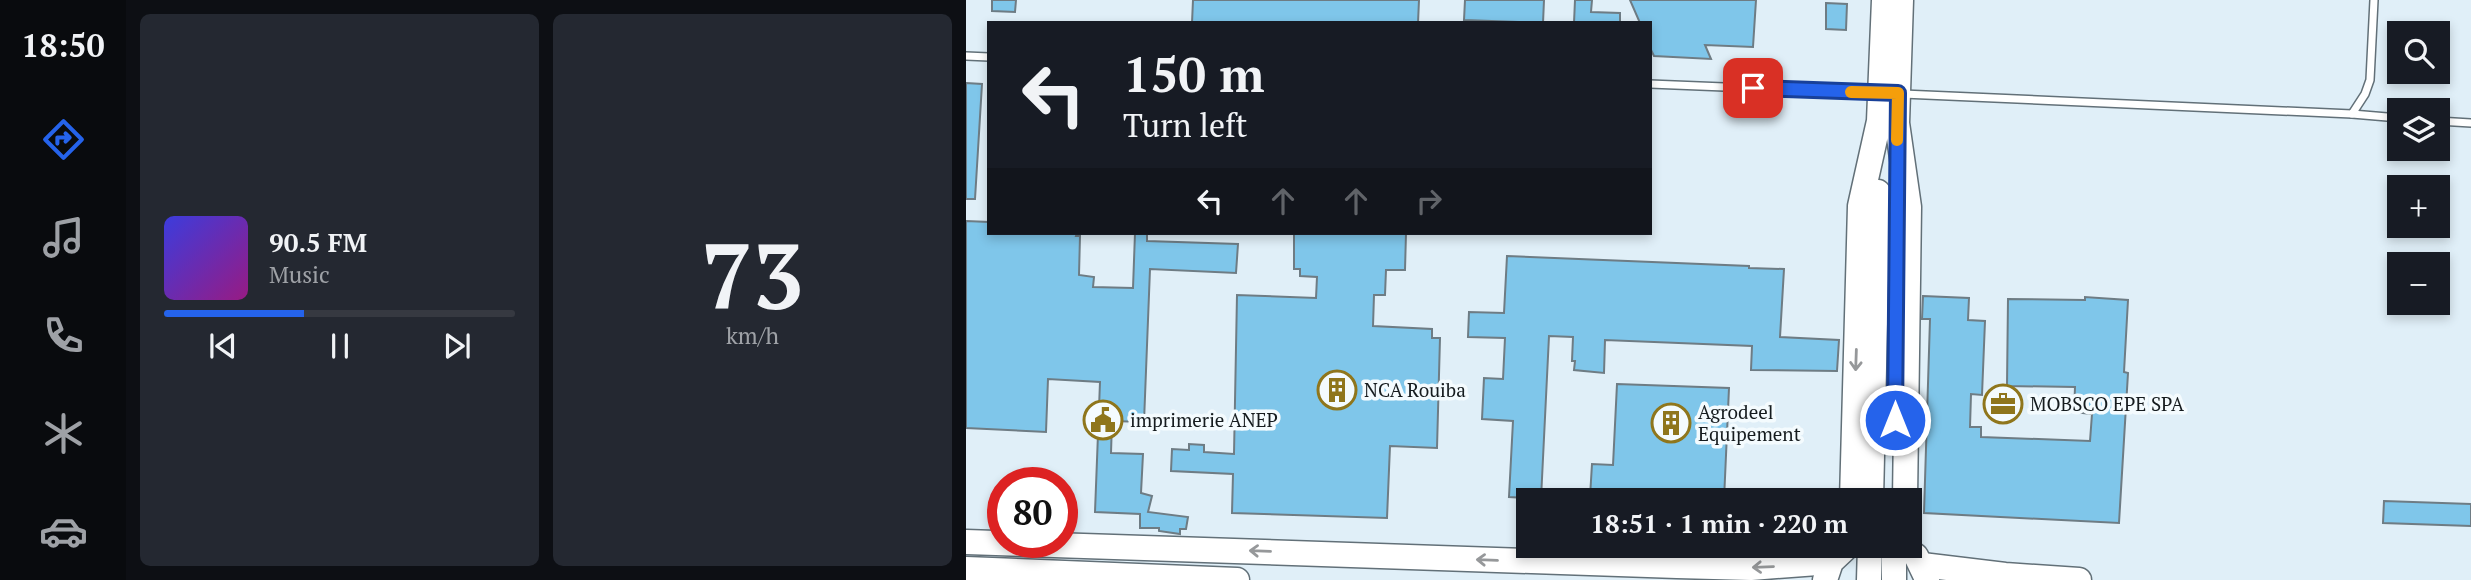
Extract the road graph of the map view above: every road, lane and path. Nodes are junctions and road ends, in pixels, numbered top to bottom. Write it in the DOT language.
graph roads {
  1 [pos="1884,0"];
  2 [pos="1901,0"];
  3 [pos="2374,0"];
  4 [pos="966,56"];
  5 [pos="987,57"];
  6 [pos="1652,84"];
  7 [pos="1889,93"];
  8 [pos="2352,114"];
  9 [pos="2387,117"];
  10 [pos="1888,122"];
  11 [pos="2450,122"];
  12 [pos="2471,123"];
  13 [pos="1852,488"];
  14 [pos="1872,488"];
  15 [pos="1894,488"];
  16 [pos="1905,488"];
  17 [pos="966,541"];
  18 [pos="1922,557"];
  19 [pos="1824,558"];
  20 [pos="1870,558"];
  21 [pos="1909,558"];
  22 [pos="966,569"];
  23 [pos="1237,580"];
  24 [pos="1869,580"];
  25 [pos="1894,580"];
  26 [pos="2079,580"];
  1 -- 7 [label="highway"];
  2 -- 7 [label="highway"];
  3 -- 8 [label="lane"];
  4 -- 5 [label="lane"];
  6 -- 7 [label="lane"];
  7 -- 8 [label="lane"];
  7 -- 10 [label="highway"];
  8 -- 9 [label="lane"];
  10 -- 13 [label="highway, one-way"];
  10 -- 14 [label="highway"];
  10 -- 15 [label="highway"];
  10 -- 16 [label="highway"];
  11 -- 12 [label="lane"];
  19 -- 17 [label="highway, one-way"];
  18 -- 26 [label="highway"];
  20 -- 24 [label="highway"];
  21 -- 25 [label="highway"];
  22 -- 23 [label="highway"];
}
